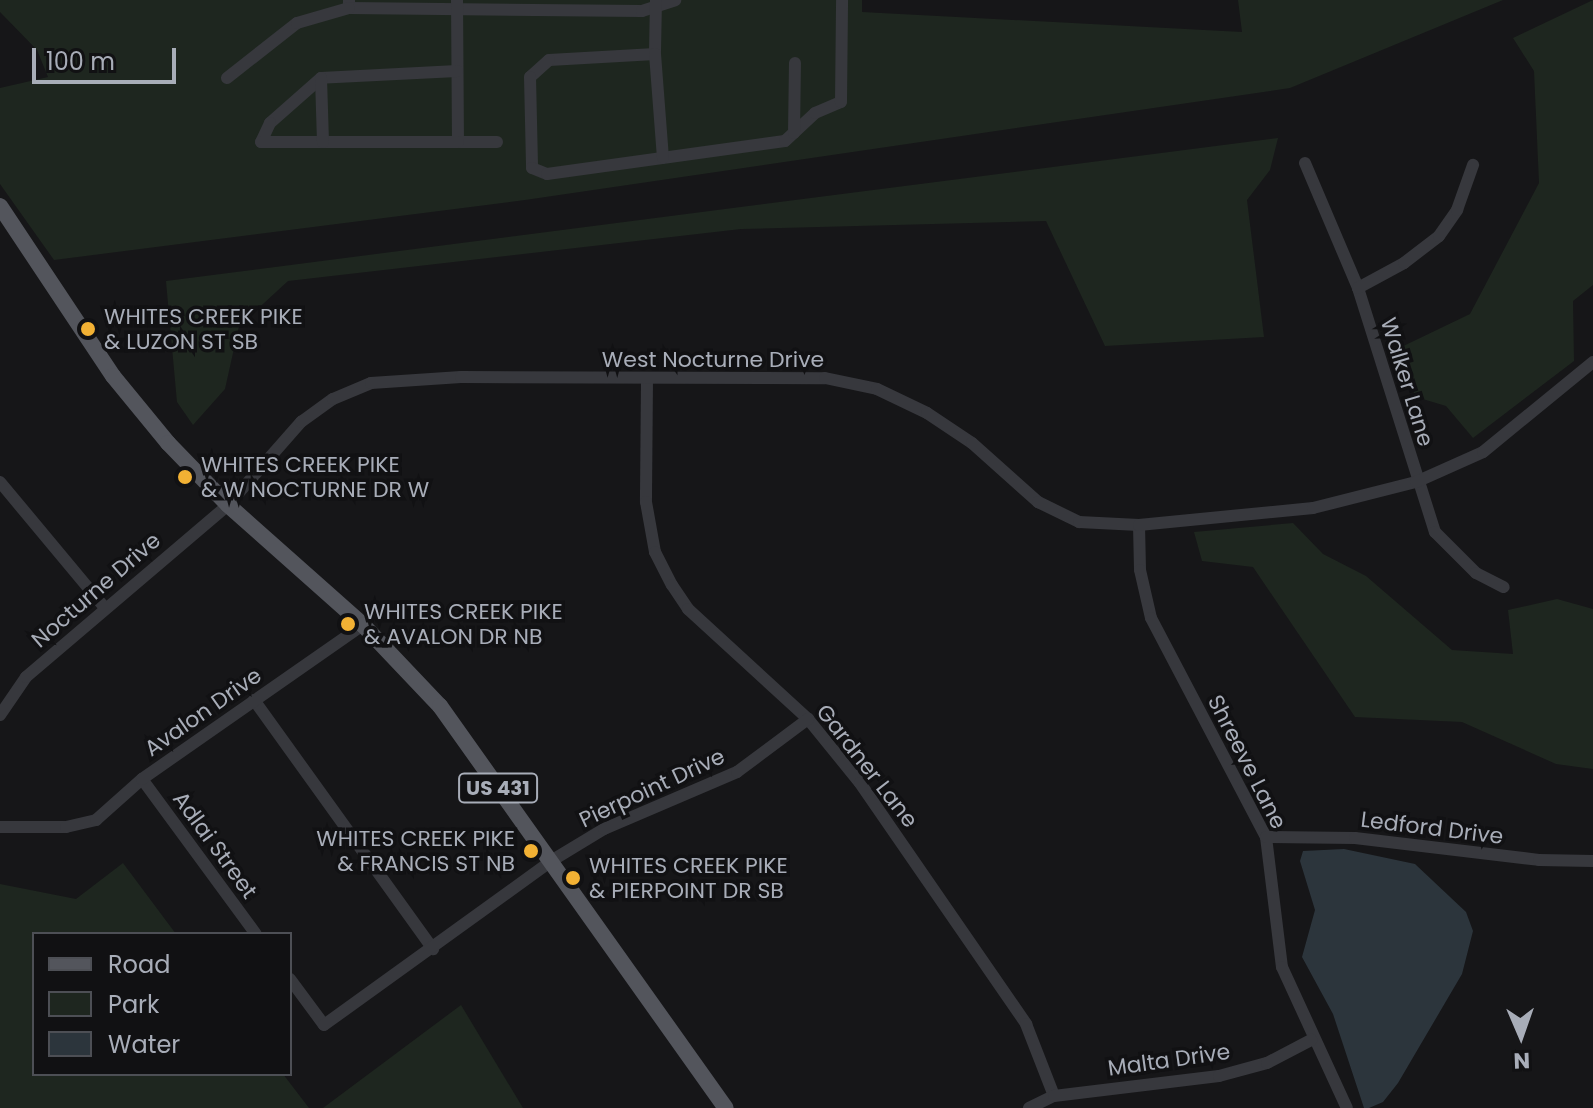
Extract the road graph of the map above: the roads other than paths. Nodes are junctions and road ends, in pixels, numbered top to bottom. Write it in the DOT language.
graph roads {
  1 [pos="675,0"];
  2 [pos="842,0"];
  3 [pos="349,4"];
  4 [pos="656,4"];
  5 [pos="457,5"];
  6 [pos="655,54"];
  7 [pos="795,63"];
  8 [pos="457,71"];
  9 [pos="227,78"];
  10 [pos="321,78"];
  11 [pos="794,133"];
  12 [pos="323,142"];
  13 [pos="458,142"];
  14 [pos="497,142"];
  15 [pos="663,158"];
  16 [pos="1305,163"];
  17 [pos="1473,165"];
  18 [pos="0,206"];
  19 [pos="1358,288"];
  20 [pos="1593,362"];
  21 [pos="647,380"];
  22 [pos="0,482"];
  23 [pos="1416,482"];
  24 [pos="228,505"];
  25 [pos="1139,525"];
  26 [pos="1504,587"];
  27 [pos="105,608"];
  28 [pos="363,625"];
  29 [pos="254,700"];
  30 [pos="0,715"];
  31 [pos="808,719"];
  32 [pos="142,779"];
  33 [pos="0,827"];
  34 [pos="1266,837"];
  35 [pos="551,861"];
  36 [pos="1593,861"];
  37 [pos="255,932"];
  38 [pos="433,949"];
  39 [pos="292,982"];
  40 [pos="1311,1040"];
  41 [pos="1054,1096"];
  42 [pos="726,1108"];
  43 [pos="1029,1108"];
  44 [pos="1347,1108"];
  1 -- 4 [label="street"];
  2 -- 11 [label="street"];
  3 -- 5 [label="street"];
  3 -- 9 [label="street"];
  4 -- 5 [label="street"];
  4 -- 6 [label="street"];
  5 -- 8 [label="street"];
  6 -- 15 [label="street"];
  6 -- 15 [label="street"];
  7 -- 11 [label="street"];
  8 -- 10 [label="street"];
  8 -- 13 [label="street"];
  10 -- 12 [label="street"];
  10 -- 12 [label="street"];
  11 -- 15 [label="street"];
  12 -- 13 [label="street"];
  13 -- 14 [label="street"];
  16 -- 19 [label="street, Walker Lane"];
  17 -- 19 [label="street"];
  18 -- 24 [label="main road, US 431"];
  19 -- 23 [label="street, Walker Lane"];
  20 -- 23 [label="street, West Nocturne Drive"];
  21 -- 24 [label="street, West Nocturne Drive"];
  21 -- 25 [label="street, West Nocturne Drive"];
  21 -- 31 [label="street, Gardner Lane"];
  22 -- 27 [label="street"];
  23 -- 25 [label="street, West Nocturne Drive"];
  23 -- 26 [label="street, Walker Lane"];
  24 -- 27 [label="street, Nocturne Drive"];
  24 -- 28 [label="main road, US 431"];
  25 -- 34 [label="street, Shreeve Lane"];
  27 -- 30 [label="street, Nocturne Drive"];
  28 -- 29 [label="street, Avalon Drive"];
  28 -- 35 [label="main road, US 431"];
  29 -- 32 [label="street, Avalon Drive"];
  29 -- 38 [label="street"];
  31 -- 35 [label="street, Pierpoint Drive"];
  31 -- 41 [label="street, Gardner Lane"];
  32 -- 33 [label="street, Avalon Drive"];
  32 -- 37 [label="street, Adlai Street"];
  34 -- 36 [label="street, Ledford Drive"];
  34 -- 40 [label="street, Shreeve Lane"];
  35 -- 38 [label="street, Pierpoint Drive"];
  35 -- 42 [label="main road, US 431"];
  38 -- 39 [label="street, Pierpoint Drive"];
  40 -- 41 [label="street, Malta Drive"];
  40 -- 44 [label="street, Shreeve Lane"];
  41 -- 43 [label="street, Malta Drive"];
}
